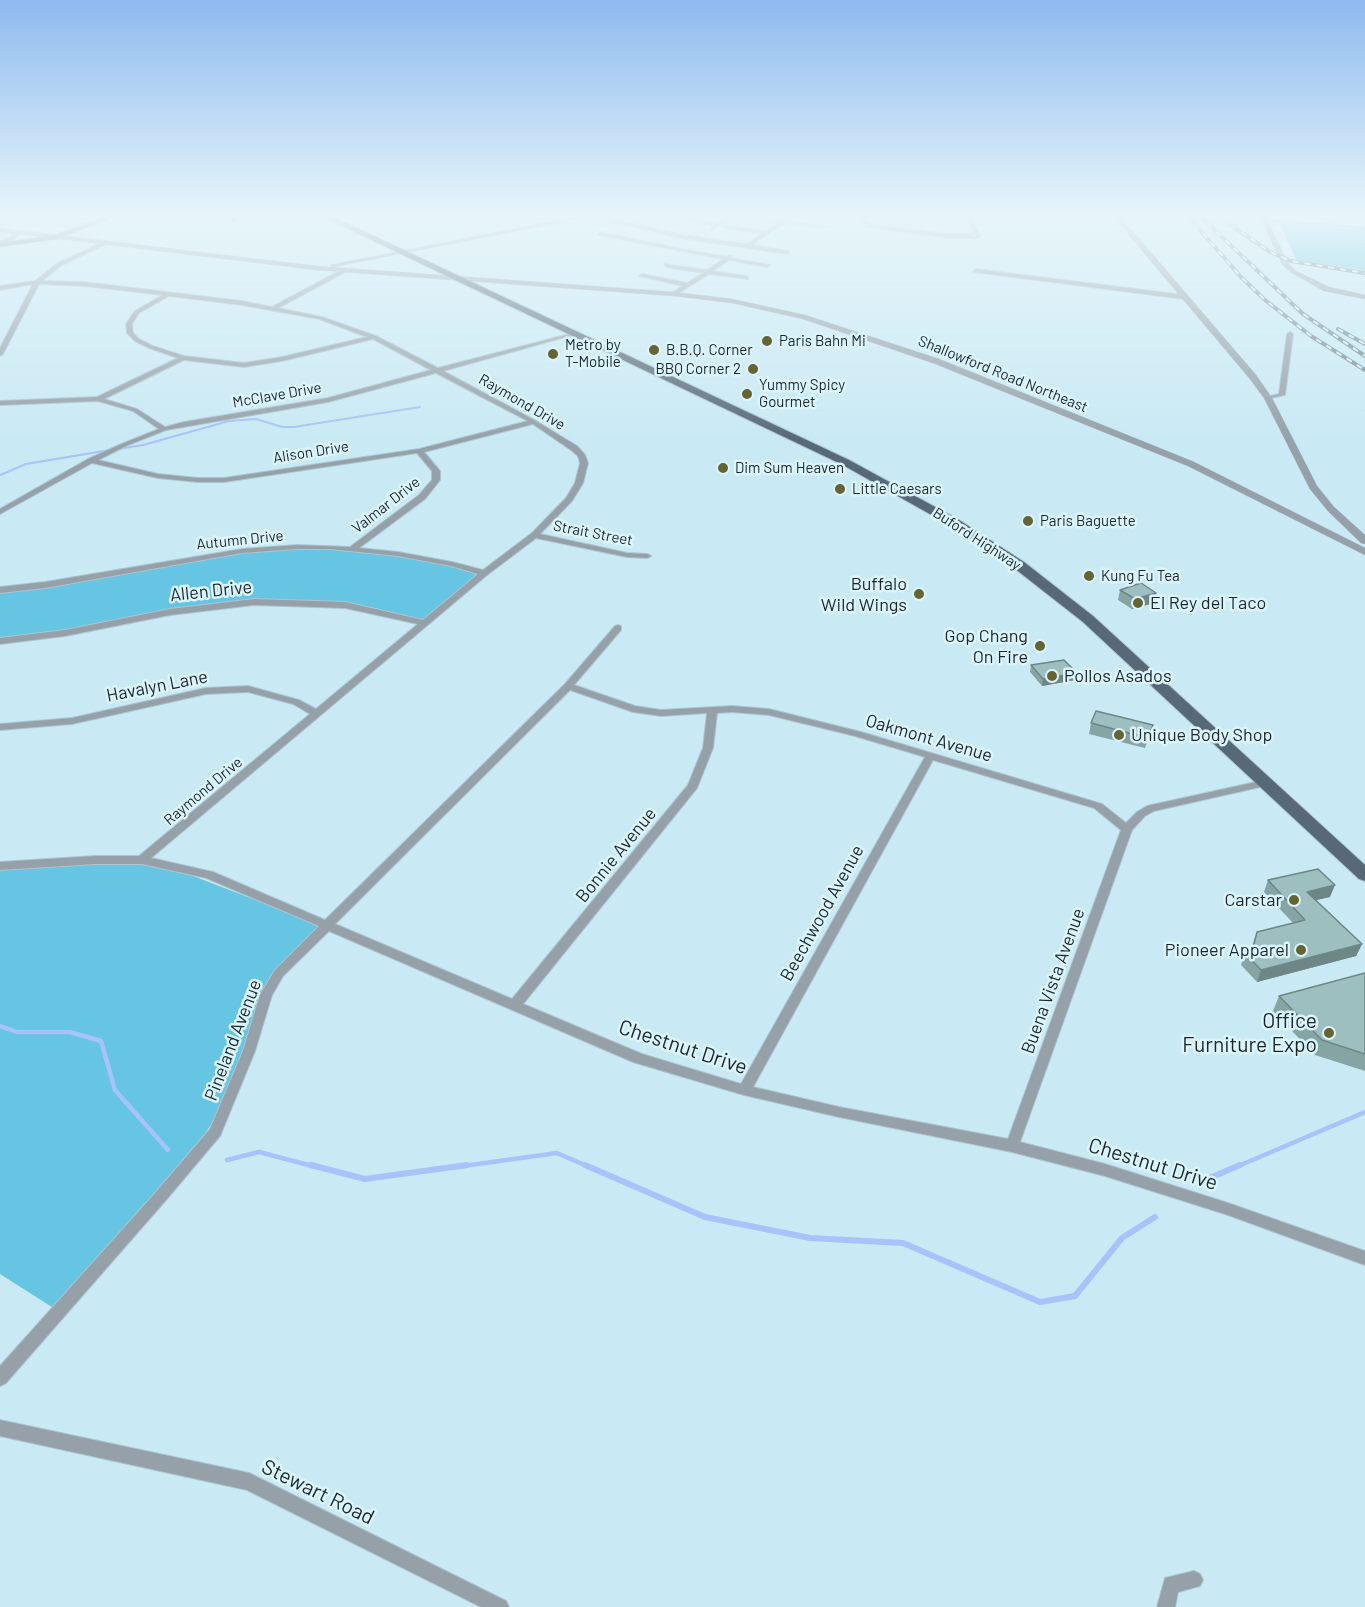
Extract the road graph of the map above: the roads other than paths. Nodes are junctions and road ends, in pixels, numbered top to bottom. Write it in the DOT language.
graph roads {
  1 [pos="33,290"];
  2 [pos="130,290"];
  3 [pos="310,290"];
  4 [pos="318,290"];
  5 [pos="479,290"];
  6 [pos="622,290"];
  7 [pos="680,290"];
  8 [pos="1128,290"];
  9 [pos="1178,290"];
  10 [pos="1332,290"];
  11 [pos="674,294"];
  12 [pos="168,295"];
  13 [pos="1184,297"];
  14 [pos="1365,297"];
  15 [pos="274,308"];
  16 [pos="285,310"];
  17 [pos="571,334"];
  18 [pos="1290,334"];
  19 [pos="374,337"];
  20 [pos="0,354"];
  21 [pos="183,358"];
  22 [pos="439,370"];
  23 [pos="1268,398"];
  24 [pos="98,399"];
  25 [pos="0,403"];
  26 [pos="534,422"];
  27 [pos="164,429"];
  28 [pos="419,451"];
  29 [pos="91,461"];
  30 [pos="0,512"];
  31 [pos="535,535"];
  32 [pos="1365,541"];
  33 [pos="352,549"];
  34 [pos="1365,552"];
  35 [pos="646,556"];
  36 [pos="484,573"];
  37 [pos="0,590"];
  38 [pos="426,623"];
  39 [pos="618,628"];
  40 [pos="0,641"];
  41 [pos="568,686"];
  42 [pos="712,710"];
  43 [pos="317,714"];
  44 [pos="0,727"];
  45 [pos="931,755"];
  46 [pos="1265,783"];
  47 [pos="1127,829"];
  48 [pos="142,860"];
  49 [pos="0,866"];
  50 [pos="1365,875"];
  51 [pos="326,925"];
  52 [pos="514,1006"];
  53 [pos="744,1090"];
  54 [pos="1012,1146"];
  55 [pos="1365,1258"];
  56 [pos="0,1378"];
  57 [pos="0,1428"];
  58 [pos="1194,1580"];
  59 [pos="500,1607"];
  60 [pos="1166,1607"];
  1 -- 20 [label="street"];
  2 -- 12 [label="street, Raymond Drive"];
  3 -- 15 [label="street"];
  4 -- 16 [label="street"];
  5 -- 17 [label="main road, Buford Highway"];
  6 -- 11 [label="street, Shallowford Road Northeast"];
  7 -- 11 [label="street"];
  8 -- 13 [label="street"];
  9 -- 13 [label="street"];
  10 -- 14 [label="street"];
  11 -- 34 [label="street, Shallowford Road Northeast"];
  12 -- 15 [label="street, Raymond Drive"];
  12 -- 21 [label="street"];
  13 -- 23 [label="street"];
  15 -- 16 [label="street, Raymond Drive"];
  16 -- 19 [label="street, Raymond Drive"];
  17 -- 22 [label="street, McClave Drive"];
  17 -- 46 [label="main road, Buford Highway"];
  18 -- 23 [label="street"];
  19 -- 21 [label="street"];
  19 -- 22 [label="street, Raymond Drive"];
  21 -- 24 [label="street"];
  22 -- 26 [label="street, Raymond Drive"];
  22 -- 27 [label="street, McClave Drive"];
  23 -- 32 [label="street"];
  24 -- 25 [label="street"];
  24 -- 27 [label="street"];
  26 -- 28 [label="street, Alison Drive"];
  26 -- 31 [label="street, Raymond Drive"];
  27 -- 29 [label="street, McClave Drive"];
  28 -- 29 [label="street, Alison Drive"];
  28 -- 33 [label="street, Valmar Drive"];
  29 -- 30 [label="street, McClave Drive"];
  31 -- 35 [label="street, Strait Street"];
  31 -- 36 [label="street, Raymond Drive"];
  33 -- 36 [label="street, Autumn Drive"];
  33 -- 37 [label="street, Autumn Drive"];
  36 -- 38 [label="street, Raymond Drive"];
  38 -- 40 [label="street, Allen Drive"];
  38 -- 43 [label="street, Raymond Drive"];
  39 -- 41 [label="street, Pineland Avenue"];
  41 -- 42 [label="street, Oakmont Avenue"];
  41 -- 51 [label="street, Pineland Avenue"];
  42 -- 45 [label="street, Oakmont Avenue"];
  42 -- 52 [label="street, Bonnie Avenue"];
  43 -- 44 [label="street, Havalyn Lane"];
  43 -- 48 [label="street, Raymond Drive"];
  45 -- 47 [label="street, Oakmont Avenue"];
  45 -- 53 [label="street, Beechwood Avenue"];
  46 -- 47 [label="street"];
  46 -- 50 [label="main road, Buford Highway"];
  47 -- 54 [label="street, Buena Vista Avenue"];
  48 -- 49 [label="street, Chestnut Drive"];
  48 -- 51 [label="street, Chestnut Drive"];
  51 -- 52 [label="street, Chestnut Drive"];
  51 -- 56 [label="street, Pineland Avenue"];
  52 -- 53 [label="street, Chestnut Drive"];
  53 -- 54 [label="street, Chestnut Drive"];
  54 -- 55 [label="street, Chestnut Drive"];
  57 -- 59 [label="street, Stewart Road"];
  58 -- 60 [label="street"];
}
